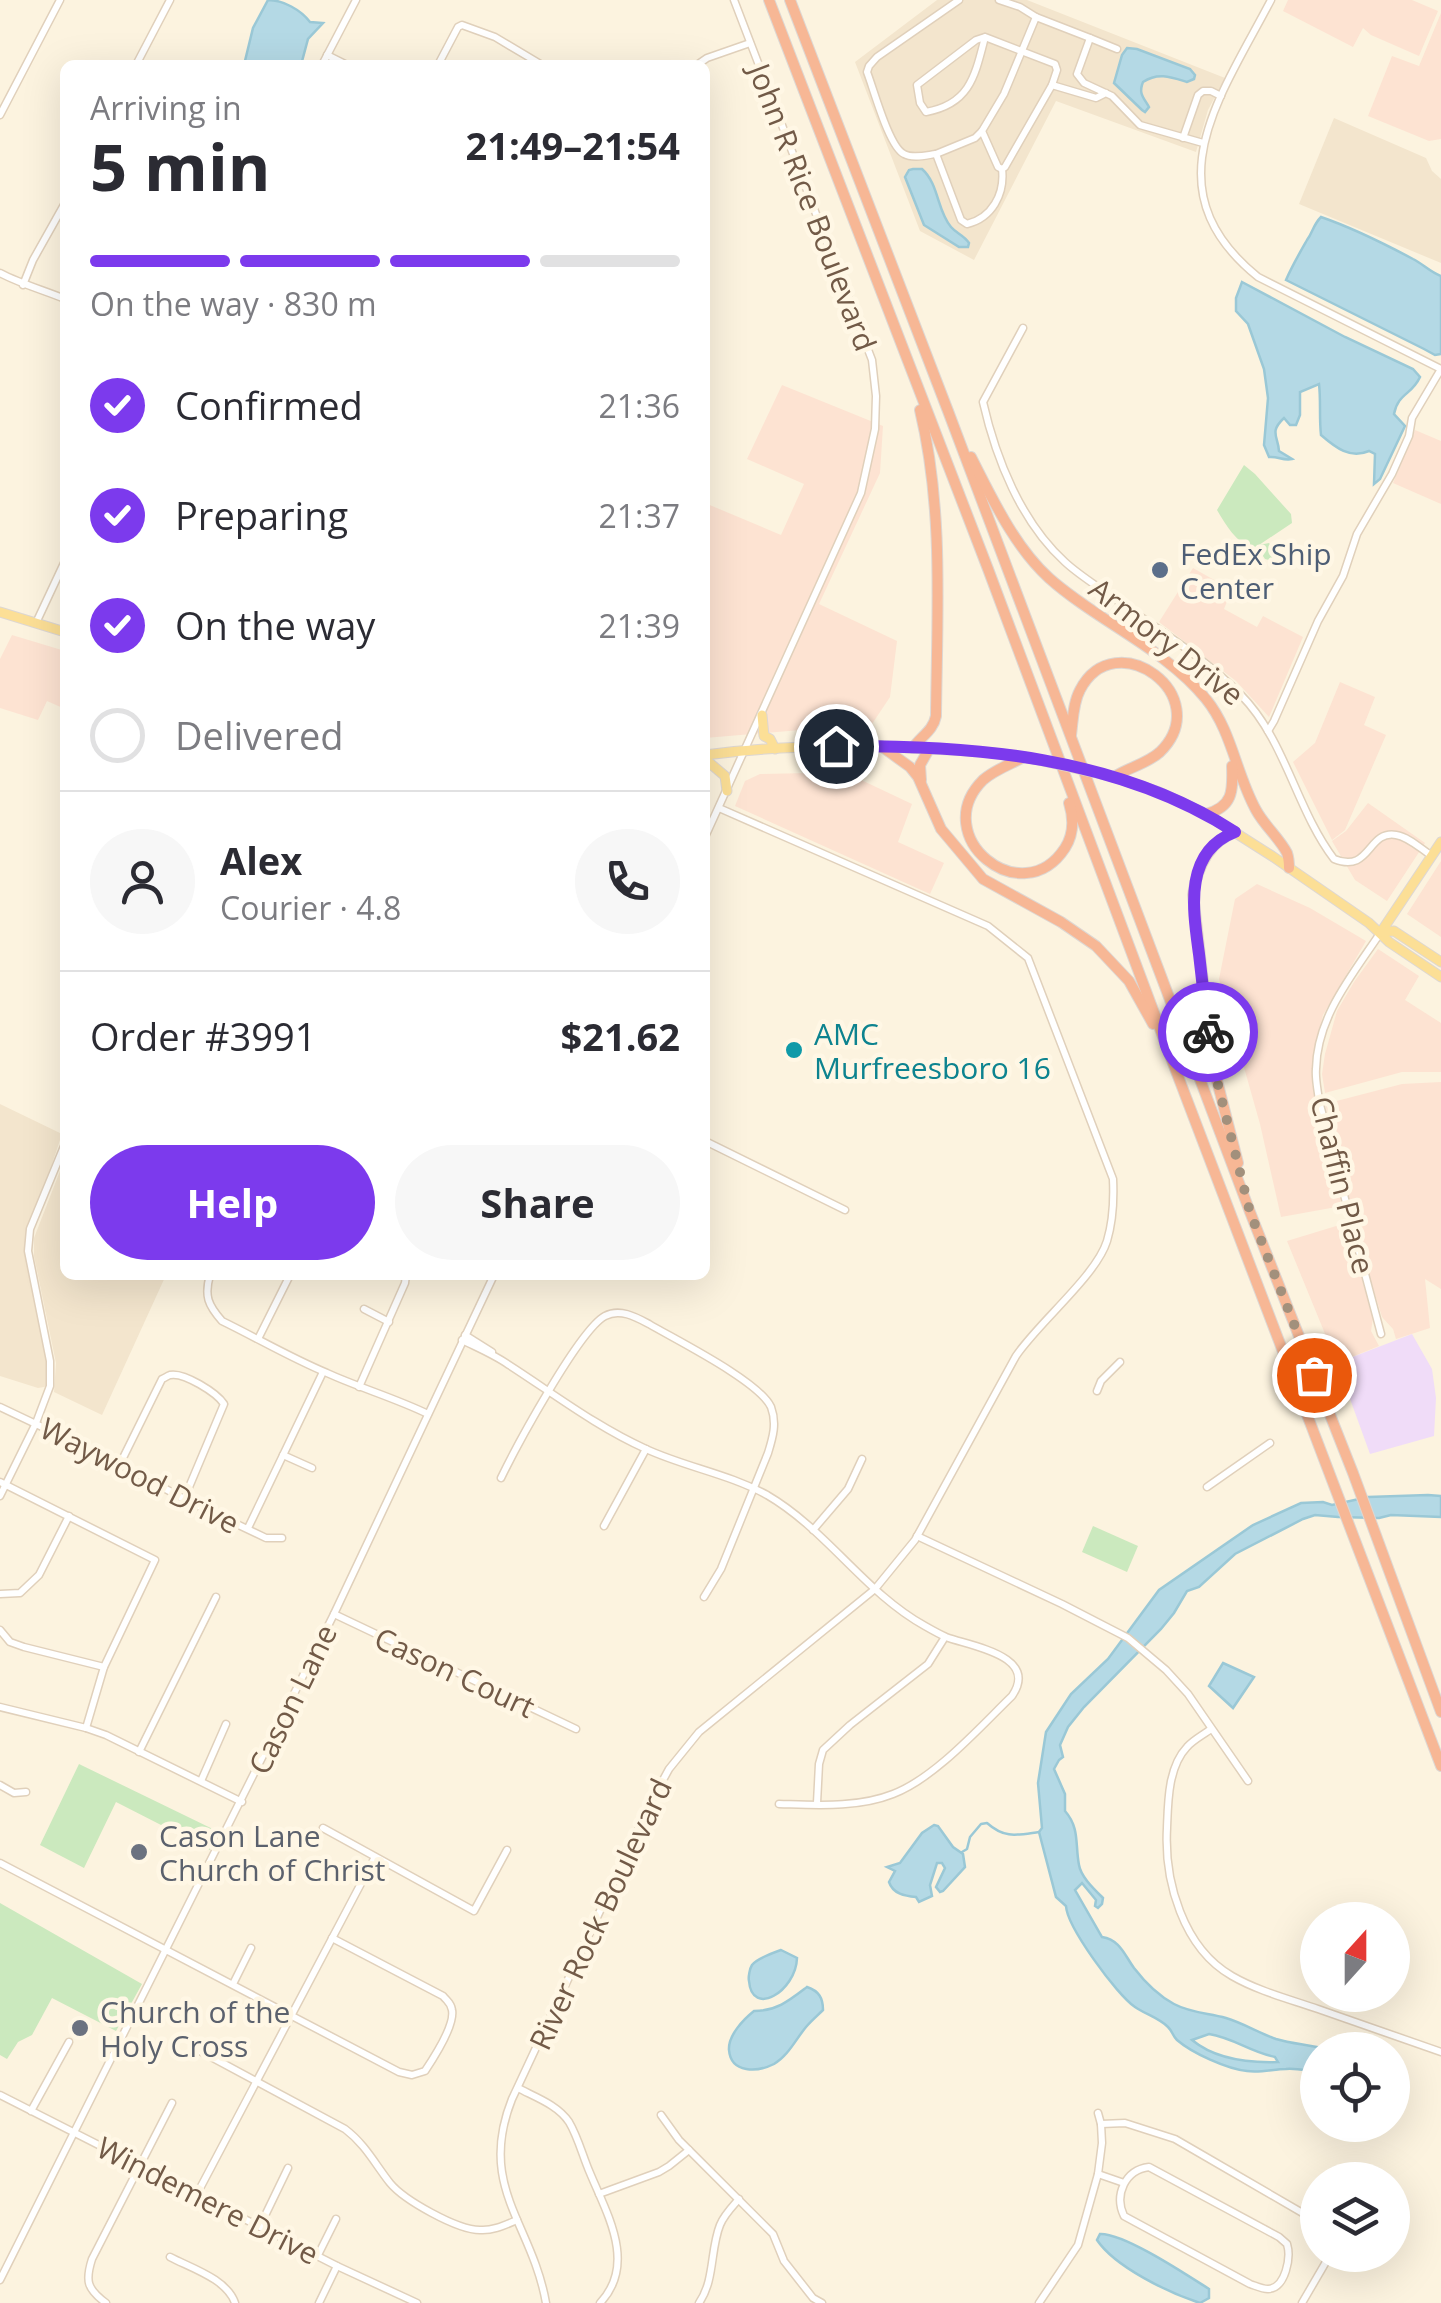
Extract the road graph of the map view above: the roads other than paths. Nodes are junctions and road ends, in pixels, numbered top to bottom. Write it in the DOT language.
graph roads {
  1 [pos="60,0"];
  2 [pos="170,0"];
  3 [pos="356,0"];
  4 [pos="734,0"];
  5 [pos="770,0"];
  6 [pos="790,0"];
  7 [pos="959,0"];
  8 [pos="1272,0"];
  9 [pos="1004,1"];
  10 [pos="1036,17"];
  11 [pos="986,37"];
  12 [pos="1090,38"];
  13 [pos="750,43"];
  14 [pos="1117,49"];
  15 [pos="1022,50"];
  16 [pos="327,55"];
  17 [pos="139,60"];
  18 [pos="324,60"];
  19 [pos="337,60"];
  20 [pos="441,60"];
  21 [pos="529,60"];
  22 [pos="704,60"];
  23 [pos="1052,85"];
  24 [pos="1106,94"];
  25 [pos="1221,96"];
  26 [pos="0,115"];
  27 [pos="982,131"];
  28 [pos="1183,138"];
  29 [pos="1203,143"];
  30 [pos="936,154"];
  31 [pos="1002,169"];
  32 [pos="60,211"];
  33 [pos="0,273"];
  34 [pos="23,285"];
  35 [pos="60,297"];
  36 [pos="1023,328"];
  37 [pos="1441,369"];
  38 [pos="914,380"];
  39 [pos="948,412"];
  40 [pos="60,572"];
  41 [pos="0,612"];
  42 [pos="36,623"];
  43 [pos="60,630"];
  44 [pos="762,715"];
  45 [pos="1222,726"];
  46 [pos="1268,731"];
  47 [pos="1071,741"];
  48 [pos="881,746"];
  49 [pos="913,748"];
  50 [pos="775,749"];
  51 [pos="929,749"];
  52 [pos="746,751"];
  53 [pos="710,756"];
  54 [pos="1029,758"];
  55 [pos="710,762"];
  56 [pos="1114,777"];
  57 [pos="1068,783"];
  58 [pos="727,791"];
  59 [pos="926,794"];
  60 [pos="719,808"];
  61 [pos="1206,814"];
  62 [pos="710,827"];
  63 [pos="1235,832"];
  64 [pos="1441,842"];
  65 [pos="1432,856"];
  66 [pos="1289,868"];
  67 [pos="1381,932"];
  68 [pos="1441,962"];
  69 [pos="1441,977"];
  70 [pos="1168,1050"];
  71 [pos="710,1144"];
  72 [pos="60,1156"];
  73 [pos="846,1210"];
  74 [pos="1250,1212"];
  75 [pos="209,1280"];
  76 [pos="288,1280"];
  77 [pos="406,1280"];
  78 [pos="492,1280"];
  79 [pos="364,1309"];
  80 [pos="389,1322"];
  81 [pos="1381,1334"];
  82 [pos="464,1337"];
  83 [pos="258,1339"];
  84 [pos="1120,1362"];
  85 [pos="323,1372"];
  86 [pos="359,1387"];
  87 [pos="1097,1391"];
  88 [pos="550,1392"];
  89 [pos="0,1407"];
  90 [pos="428,1414"];
  91 [pos="36,1423"];
  92 [pos="1270,1444"];
  93 [pos="646,1449"];
  94 [pos="283,1456"];
  95 [pos="862,1459"];
  96 [pos="120,1464"];
  97 [pos="312,1468"];
  98 [pos="501,1478"];
  99 [pos="3,1483"];
  100 [pos="1207,1487"];
  101 [pos="754,1488"];
  102 [pos="0,1496"];
  103 [pos="184,1499"];
  104 [pos="69,1516"];
  105 [pos="604,1526"];
  106 [pos="248,1529"];
  107 [pos="813,1530"];
  108 [pos="917,1536"];
  109 [pos="282,1538"];
  110 [pos="875,1589"];
  111 [pos="0,1594"];
  112 [pos="216,1596"];
  113 [pos="704,1597"];
  114 [pos="334,1614"];
  115 [pos="0,1630"];
  116 [pos="945,1637"];
  117 [pos="104,1666"];
  118 [pos="0,1707"];
  119 [pos="1441,1712"];
  120 [pos="226,1724"];
  121 [pos="86,1728"];
  122 [pos="576,1729"];
  123 [pos="1212,1730"];
  124 [pos="139,1752"];
  125 [pos="1441,1766"];
  126 [pos="201,1781"];
  127 [pos="1248,1781"];
  128 [pos="0,1786"];
  129 [pos="26,1792"];
  130 [pos="242,1802"];
  131 [pos="816,1803"];
  132 [pos="779,1804"];
  133 [pos="322,1828"];
  134 [pos="507,1850"];
  135 [pos="375,1857"];
  136 [pos="0,1863"];
  137 [pos="332,1938"];
  138 [pos="251,1948"];
  139 [pos="166,1950"];
  140 [pos="233,1984"];
  141 [pos="291,2015"];
  142 [pos="70,2042"];
  143 [pos="200,2051"];
  144 [pos="1441,2052"];
  145 [pos="256,2082"];
  146 [pos="518,2088"];
  147 [pos="0,2095"];
  148 [pos="172,2103"];
  149 [pos="31,2111"];
  150 [pos="1098,2113"];
  151 [pos="661,2115"];
  152 [pos="1102,2124"];
  153 [pos="74,2132"];
  154 [pos="689,2150"];
  155 [pos="139,2165"];
  156 [pos="288,2168"];
  157 [pos="1098,2174"];
  158 [pos="1124,2183"];
  159 [pos="197,2194"];
  160 [pos="599,2194"];
  161 [pos="740,2199"];
  162 [pos="1300,2212"];
  163 [pos="336,2218"];
  164 [pos="517,2220"];
  165 [pos="260,2226"];
  166 [pos="318,2255"];
  167 [pos="170,2257"];
  168 [pos="337,2266"];
  169 [pos="1320,2272"];
  170 [pos="0,2280"];
  171 [pos="811,2300"];
  172 [pos="106,2303"];
  173 [pos="235,2303"];
  174 [pos="319,2303"];
  175 [pos="417,2303"];
  176 [pos="546,2303"];
  177 [pos="600,2303"];
  178 [pos="699,2303"];
  179 [pos="822,2303"];
  180 [pos="1039,2303"];
  181 [pos="1302,2303"];
  1 -- 26 [label="street"];
  2 -- 17 [label="street"];
  3 -- 16 [label="street"];
  4 -- 13 [label="street, John R Rice Boulevard"];
  5 -- 38 [label="highway"];
  6 -- 39 [label="highway"];
  7 -- 30 [label="street"];
  8 -- 25 [label="street"];
  9 -- 10 [label="street"];
  10 -- 12 [label="street"];
  10 -- 15 [label="street"];
  11 -- 11 [label="street"];
  11 -- 15 [label="street"];
  12 -- 14 [label="street"];
  12 -- 24 [label="street"];
  13 -- 22 [label="street"];
  13 -- 44 [label="street, John R Rice Boulevard"];
  15 -- 23 [label="street"];
  15 -- 27 [label="street"];
  16 -- 18 [label="street"];
  16 -- 19 [label="street"];
  20 -- 21 [label="street"];
  23 -- 24 [label="street"];
  23 -- 31 [label="street"];
  24 -- 28 [label="street"];
  25 -- 28 [label="street"];
  25 -- 29 [label="street"];
  27 -- 30 [label="street"];
  27 -- 31 [label="street"];
  28 -- 29 [label="street"];
  29 -- 37 [label="street"];
  30 -- 31 [label="street"];
  32 -- 34 [label="street"];
  33 -- 34 [label="street"];
  34 -- 35 [label="street"];
  36 -- 46 [label="street, Armory Drive"];
  37 -- 46 [label="street"];
  38 -- 49 [label="highway"];
  38 -- 57 [label="highway"];
  39 -- 45 [label="highway"];
  39 -- 47 [label="highway"];
  40 -- 42 [label="street"];
  41 -- 42 [label="main road"];
  42 -- 43 [label="main road"];
  44 -- 50 [label="main road"];
  44 -- 52 [label="street, John R Rice Boulevard"];
  45 -- 61 [label="highway"];
  45 -- 66 [label="highway"];
  46 -- 65 [label="street, Armory Drive"];
  47 -- 56 [label="highway"];
  47 -- 74 [label="highway"];
  48 -- 49 [label="main road"];
  48 -- 50 [label="main road"];
  48 -- 59 [label="highway"];
  49 -- 51 [label="main road"];
  50 -- 52 [label="main road"];
  51 -- 54 [label="main road"];
  51 -- 59 [label="highway"];
  52 -- 53 [label="main road"];
  52 -- 58 [label="street"];
  54 -- 56 [label="main road, bridge"];
  54 -- 57 [label="highway"];
  55 -- 58 [label="main road"];
  56 -- 61 [label="main road"];
  57 -- 70 [label="highway"];
  58 -- 60 [label="street"];
  59 -- 70 [label="highway"];
  60 -- 62 [label="street"];
  60 -- 108 [label="street, River Rock Boulevard"];
  61 -- 63 [label="main road"];
  63 -- 66 [label="main road"];
  63 -- 74 [label="highway"];
  64 -- 65 [label="main road"];
  65 -- 67 [label="main road"];
  66 -- 67 [label="main road"];
  67 -- 68 [label="main road"];
  67 -- 69 [label="main road"];
  67 -- 81 [label="street, Chaffin Place"];
  70 -- 125 [label="highway"];
  71 -- 73 [label="street"];
  72 -- 91 [label="street"];
  74 -- 119 [label="highway"];
  75 -- 83 [label="street"];
  76 -- 83 [label="street"];
  77 -- 80 [label="street"];
  78 -- 82 [label="street, Cason Lane"];
  79 -- 80 [label="street"];
  80 -- 86 [label="street"];
  82 -- 88 [label="street"];
  82 -- 90 [label="street, Cason Lane"];
  83 -- 85 [label="street"];
  84 -- 87 [label="street"];
  85 -- 86 [label="street"];
  85 -- 94 [label="street"];
  86 -- 90 [label="street"];
  88 -- 93 [label="street"];
  88 -- 98 [label="street"];
  88 -- 101 [label="street"];
  89 -- 91 [label="street, Waywood Drive"];
  90 -- 114 [label="street, Cason Lane"];
  91 -- 96 [label="street, Waywood Drive"];
  91 -- 99 [label="street"];
  92 -- 100 [label="street"];
  93 -- 101 [label="street"];
  93 -- 105 [label="street"];
  94 -- 97 [label="street"];
  94 -- 106 [label="street"];
  95 -- 107 [label="street"];
  96 -- 103 [label="street, Waywood Drive"];
  96 -- 103 [label="street"];
  99 -- 102 [label="street"];
  99 -- 104 [label="street"];
  101 -- 107 [label="street"];
  101 -- 113 [label="street"];
  103 -- 106 [label="street, Waywood Drive"];
  104 -- 111 [label="street"];
  104 -- 117 [label="street"];
  106 -- 109 [label="street, Waywood Drive"];
  107 -- 110 [label="street"];
  108 -- 110 [label="street, River Rock Boulevard"];
  108 -- 123 [label="street"];
  110 -- 116 [label="street"];
  110 -- 146 [label="street, River Rock Boulevard"];
  112 -- 124 [label="street"];
  114 -- 122 [label="street, Cason Court"];
  114 -- 130 [label="street, Cason Lane"];
  115 -- 117 [label="street"];
  116 -- 131 [label="street"];
  116 -- 131 [label="street"];
  117 -- 121 [label="street"];
  118 -- 121 [label="street"];
  120 -- 126 [label="street"];
  121 -- 124 [label="street"];
  123 -- 127 [label="street"];
  123 -- 144 [label="street"];
  124 -- 126 [label="street"];
  126 -- 130 [label="street"];
  128 -- 129 [label="street"];
  130 -- 139 [label="street, Cason Lane"];
  131 -- 132 [label="street"];
  133 -- 135 [label="street"];
  134 -- 135 [label="street"];
  135 -- 137 [label="street"];
  136 -- 139 [label="street"];
  137 -- 141 [label="street"];
  137 -- 141 [label="street"];
  138 -- 140 [label="street"];
  139 -- 140 [label="street"];
  139 -- 153 [label="street, Cason Lane"];
  140 -- 141 [label="street"];
  141 -- 145 [label="street"];
  142 -- 149 [label="street"];
  143 -- 145 [label="street"];
  145 -- 159 [label="street"];
  145 -- 164 [label="street"];
  146 -- 160 [label="street"];
  146 -- 164 [label="street, River Rock Boulevard"];
  147 -- 149 [label="street, Windemere Drive"];
  148 -- 155 [label="street"];
  149 -- 153 [label="street, Windemere Drive"];
  150 -- 152 [label="street"];
  151 -- 154 [label="street"];
  152 -- 157 [label="street"];
  152 -- 162 [label="street"];
  153 -- 155 [label="street, Windemere Drive"];
  153 -- 170 [label="street, Cason Lane"];
  154 -- 160 [label="street"];
  154 -- 161 [label="street"];
  155 -- 159 [label="street, Windemere Drive"];
  155 -- 172 [label="street"];
  156 -- 165 [label="street"];
  157 -- 158 [label="street"];
  157 -- 180 [label="street"];
  158 -- 158 [label="street"];
  159 -- 165 [label="street, Windemere Drive"];
  160 -- 177 [label="street"];
  161 -- 171 [label="street"];
  161 -- 178 [label="street"];
  163 -- 166 [label="street"];
  164 -- 176 [label="street, River Rock Boulevard"];
  165 -- 166 [label="street, Windemere Drive"];
  166 -- 168 [label="street, Windemere Drive"];
  167 -- 173 [label="street"];
  168 -- 174 [label="street"];
  168 -- 175 [label="street, Windemere Drive"];
  169 -- 181 [label="street"];
  171 -- 179 [label="street"];
}
